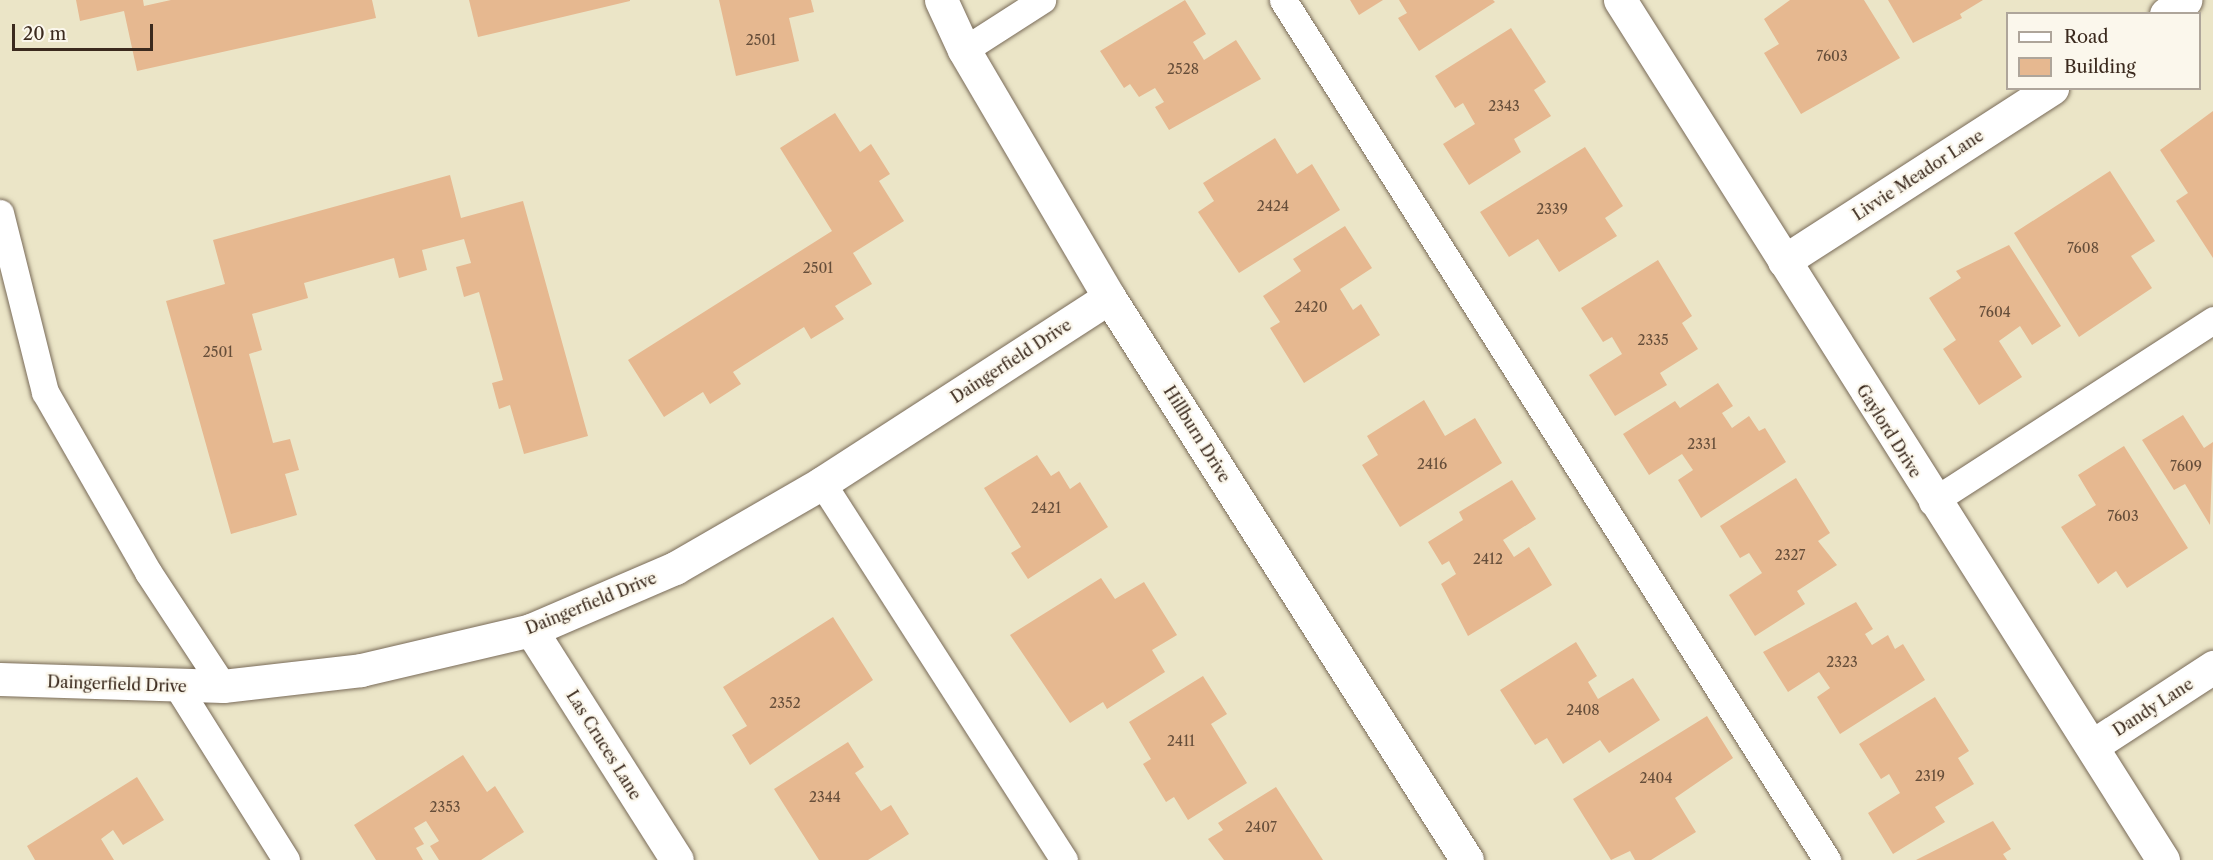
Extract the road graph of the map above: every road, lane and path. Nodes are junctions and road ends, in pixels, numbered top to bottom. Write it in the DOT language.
graph roads {
  1 [pos="941,0"];
  2 [pos="1042,0"];
  3 [pos="1283,0"];
  4 [pos="2185,0"];
  5 [pos="1631,4"];
  6 [pos="2169,12"];
  7 [pos="964,50"];
  8 [pos="2049,90"];
  9 [pos="0,213"];
  10 [pos="1784,261"];
  11 [pos="1109,297"];
  12 [pos="2213,320"];
  13 [pos="822,483"];
  14 [pos="1932,501"];
  15 [pos="531,630"];
  16 [pos="2213,667"];
  17 [pos="0,679"];
  18 [pos="177,686"];
  19 [pos="223,686"];
  20 [pos="2092,747"];
  21 [pos="286,860"];
  22 [pos="677,860"];
  23 [pos="1064,860"];
  24 [pos="1467,860"];
  25 [pos="1827,860"];
  26 [pos="2163,860"];
  1 -- 7 [label="street, Hillburn Drive"];
  2 -- 7 [label="lane"];
  3 -- 25 [label="lane"];
  4 -- 6 [label="street"];
  5 -- 10 [label="street, Gaylord Drive"];
  7 -- 11 [label="street, Hillburn Drive"];
  8 -- 10 [label="street, Livvie Meador Lane"];
  9 -- 19 [label="lane"];
  10 -- 14 [label="street, Gaylord Drive"];
  11 -- 13 [label="street, Daingerfield Drive"];
  11 -- 24 [label="street, Hillburn Drive"];
  12 -- 14 [label="lane"];
  13 -- 15 [label="street, Daingerfield Drive"];
  13 -- 23 [label="lane"];
  14 -- 20 [label="street, Gaylord Drive"];
  15 -- 19 [label="street, Daingerfield Drive"];
  15 -- 22 [label="street, Las Cruces Lane"];
  16 -- 20 [label="street, Dandy Lane"];
  17 -- 18 [label="street, Daingerfield Drive"];
  18 -- 19 [label="street, Daingerfield Drive"];
  18 -- 21 [label="lane"];
  20 -- 26 [label="street, Gaylord Drive"];
}
